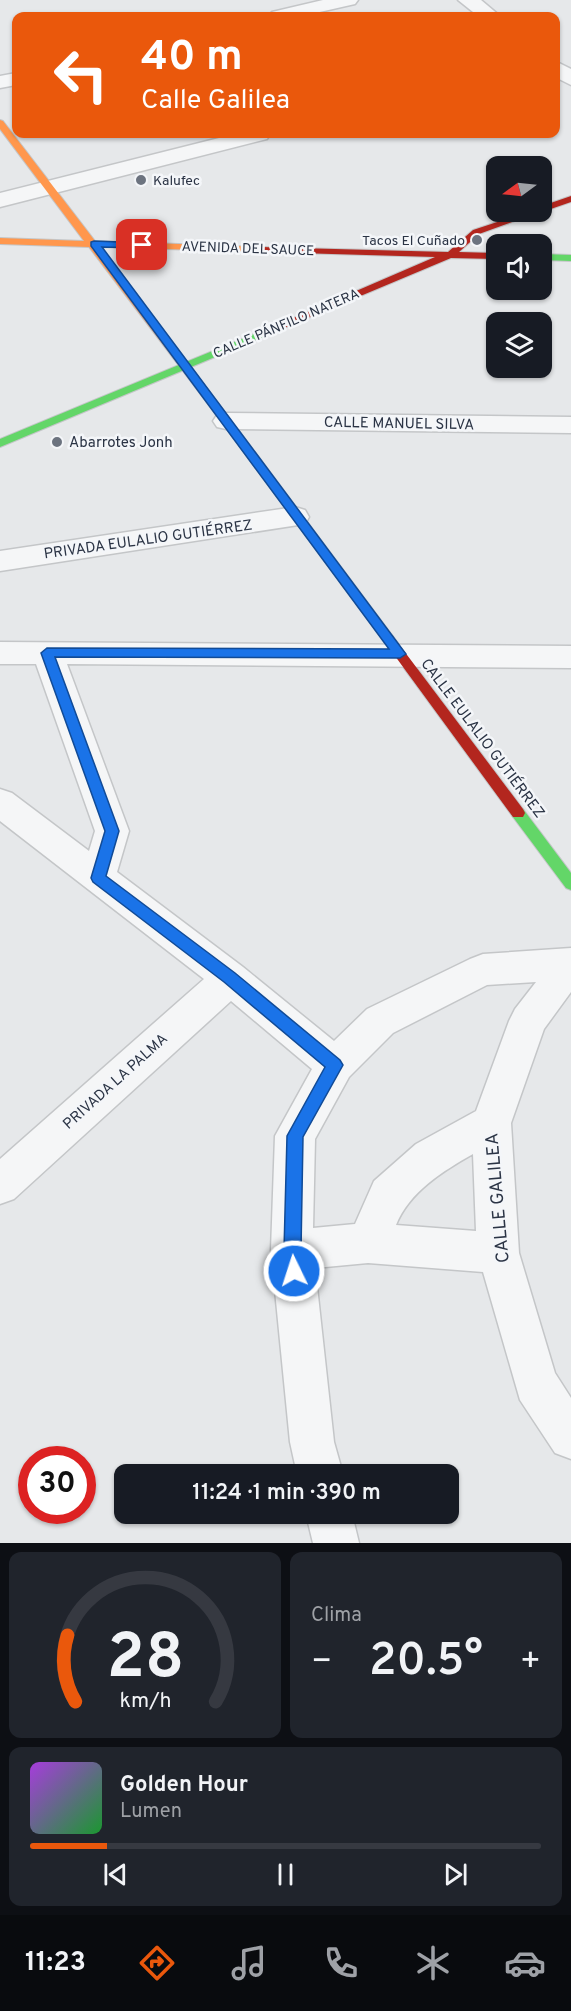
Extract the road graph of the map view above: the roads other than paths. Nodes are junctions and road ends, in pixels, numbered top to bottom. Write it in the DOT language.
graph roads {
  1 [pos="348,0"];
  2 [pos="468,0"];
  3 [pos="296,12"];
  4 [pos="484,12"];
  5 [pos="0,123"];
  6 [pos="243,138"];
  7 [pos="49,188"];
  8 [pos="571,199"];
  9 [pos="0,200"];
  10 [pos="552,206"];
  11 [pos="506,222"];
  12 [pos="0,241"];
  13 [pos="94,244"];
  14 [pos="451,254"];
  15 [pos="486,256"];
  16 [pos="552,257"];
  17 [pos="571,258"];
  18 [pos="185,365"];
  19 [pos="226,422"];
  20 [pos="571,425"];
  21 [pos="0,443"];
  22 [pos="295,517"];
  23 [pos="0,561"];
  24 [pos="0,652"];
  25 [pos="47,653"];
  26 [pos="400,654"];
  27 [pos="571,657"];
  28 [pos="0,802"];
  29 [pos="98,878"];
  30 [pos="571,884"];
  31 [pos="571,964"];
  32 [pos="230,978"];
  33 [pos="335,1065"];
  34 [pos="491,1123"];
  35 [pos="0,1185"];
  36 [pos="368,1243"];
  37 [pos="292,1250"];
  38 [pos="498,1253"];
  39 [pos="571,1437"];
  40 [pos="318,1464"];
  41 [pos="331,1524"];
  42 [pos="336,1543"];
  1 -- 3 [label="street"];
  2 -- 4 [label="street"];
  5 -- 7 [label="main road, CALLE EULALIO GUTIÉRREZ"];
  6 -- 7 [label="street"];
  7 -- 9 [label="street"];
  7 -- 13 [label="main road, CALLE EULALIO GUTIÉRREZ"];
  8 -- 10 [label="main road"];
  11 -- 14 [label="main road, CALLE PÁNFILO NATERA"];
  12 -- 13 [label="main road, AVENIDA DEL SAUCE"];
  13 -- 14 [label="main road, AVENIDA DEL SAUCE"];
  13 -- 18 [label="main road, CALLE EULALIO GUTIÉRREZ"];
  14 -- 15 [label="main road, AVENIDA DEL SAUCE"];
  14 -- 18 [label="main road, CALLE PÁNFILO NATERA"];
  16 -- 17 [label="main road"];
  18 -- 19 [label="main road, CALLE EULALIO GUTIÉRREZ"];
  18 -- 21 [label="main road, CALLE PÁNFILO NATERA"];
  19 -- 20 [label="street, CALLE MANUEL SILVA"];
  19 -- 22 [label="main road, CALLE EULALIO GUTIÉRREZ"];
  22 -- 23 [label="street, PRIVADA EULALIO GUTIÉRREZ"];
  22 -- 26 [label="main road, CALLE EULALIO GUTIÉRREZ"];
  24 -- 25 [label="street"];
  25 -- 26 [label="street"];
  25 -- 29 [label="street"];
  26 -- 27 [label="street"];
  26 -- 30 [label="main road, CALLE EULALIO GUTIÉRREZ"];
  28 -- 29 [label="street"];
  29 -- 32 [label="street"];
  31 -- 33 [label="street, CALLE GALILEA"];
  31 -- 34 [label="street, CALLE GALILEA"];
  32 -- 33 [label="street"];
  32 -- 35 [label="street, PRIVADA LA PALMA"];
  33 -- 37 [label="street, CALLE GALILEA"];
  34 -- 36 [label="street"];
  34 -- 38 [label="street, CALLE GALILEA"];
  36 -- 37 [label="street"];
  36 -- 38 [label="street"];
  37 -- 40 [label="street, CALLE GALILEA"];
  38 -- 39 [label="street, CALLE GALILEA"];
  41 -- 42 [label="street"];
}
